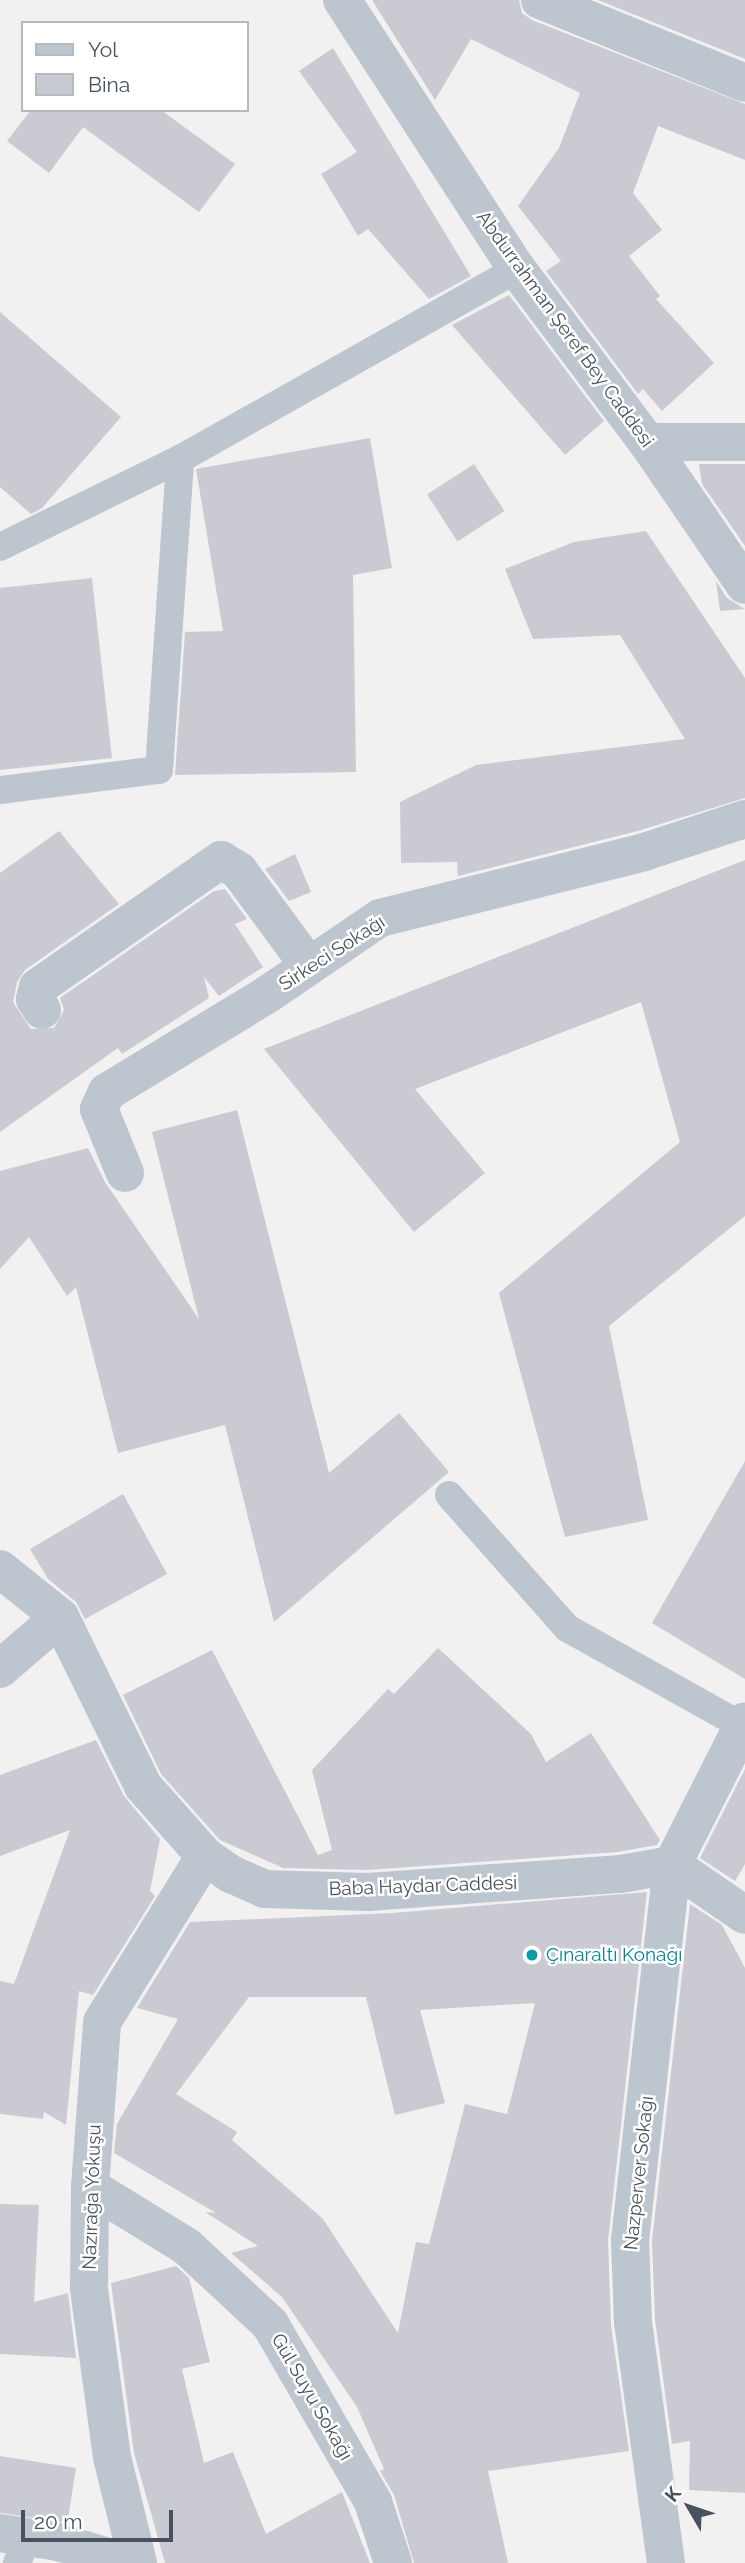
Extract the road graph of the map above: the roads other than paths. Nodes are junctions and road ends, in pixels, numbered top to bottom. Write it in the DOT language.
graph roads {
  1 [pos="342,0"];
  2 [pos="540,0"];
  3 [pos="745,83"];
  4 [pos="517,269"];
  5 [pos="647,442"];
  6 [pos="745,442"];
  7 [pos="180,458"];
  8 [pos="0,547"];
  9 [pos="745,585"];
  10 [pos="0,790"];
  11 [pos="745,819"];
  12 [pos="309,966"];
  13 [pos="42,1010"];
  14 [pos="125,1173"];
  15 [pos="449,1495"];
  16 [pos="0,1569"];
  17 [pos="60,1617"];
  18 [pos="0,1669"];
  19 [pos="743,1724"];
  20 [pos="205,1856"];
  21 [pos="672,1865"];
  22 [pos="745,1915"];
  23 [pos="90,2188"];
  24 [pos="14,2545"];
  25 [pos="128,2563"];
  26 [pos="138,2563"];
  27 [pos="393,2563"];
  28 [pos="666,2563"];
  1 -- 4 [label="street, Abdurrahman Şeref Bey Caddesi"];
  2 -- 3 [label="street"];
  4 -- 5 [label="street, Abdurrahman Şeref Bey Caddesi"];
  4 -- 7 [label="lane"];
  5 -- 6 [label="street"];
  5 -- 9 [label="street, Abdurrahman Şeref Bey Caddesi"];
  7 -- 8 [label="lane"];
  7 -- 10 [label="lane"];
  11 -- 12 [label="street, Sirkeci Sokağı"];
  12 -- 13 [label="street"];
  12 -- 14 [label="street, Sirkeci Sokağı"];
  15 -- 19 [label="lane"];
  16 -- 17 [label="street, Baba Haydar Caddesi"];
  17 -- 18 [label="street"];
  17 -- 20 [label="street, Baba Haydar Caddesi"];
  19 -- 21 [label="street"];
  20 -- 21 [label="street, Baba Haydar Caddesi"];
  20 -- 23 [label="street, Nazırağa Yokuşu"];
  21 -- 22 [label="street"];
  21 -- 28 [label="street, Nazperver Sokağı"];
  23 -- 26 [label="street, Nazırağa Yokuşu"];
  23 -- 27 [label="street, Gül Suyu Sokağı"];
  24 -- 25 [label="street"];
}
